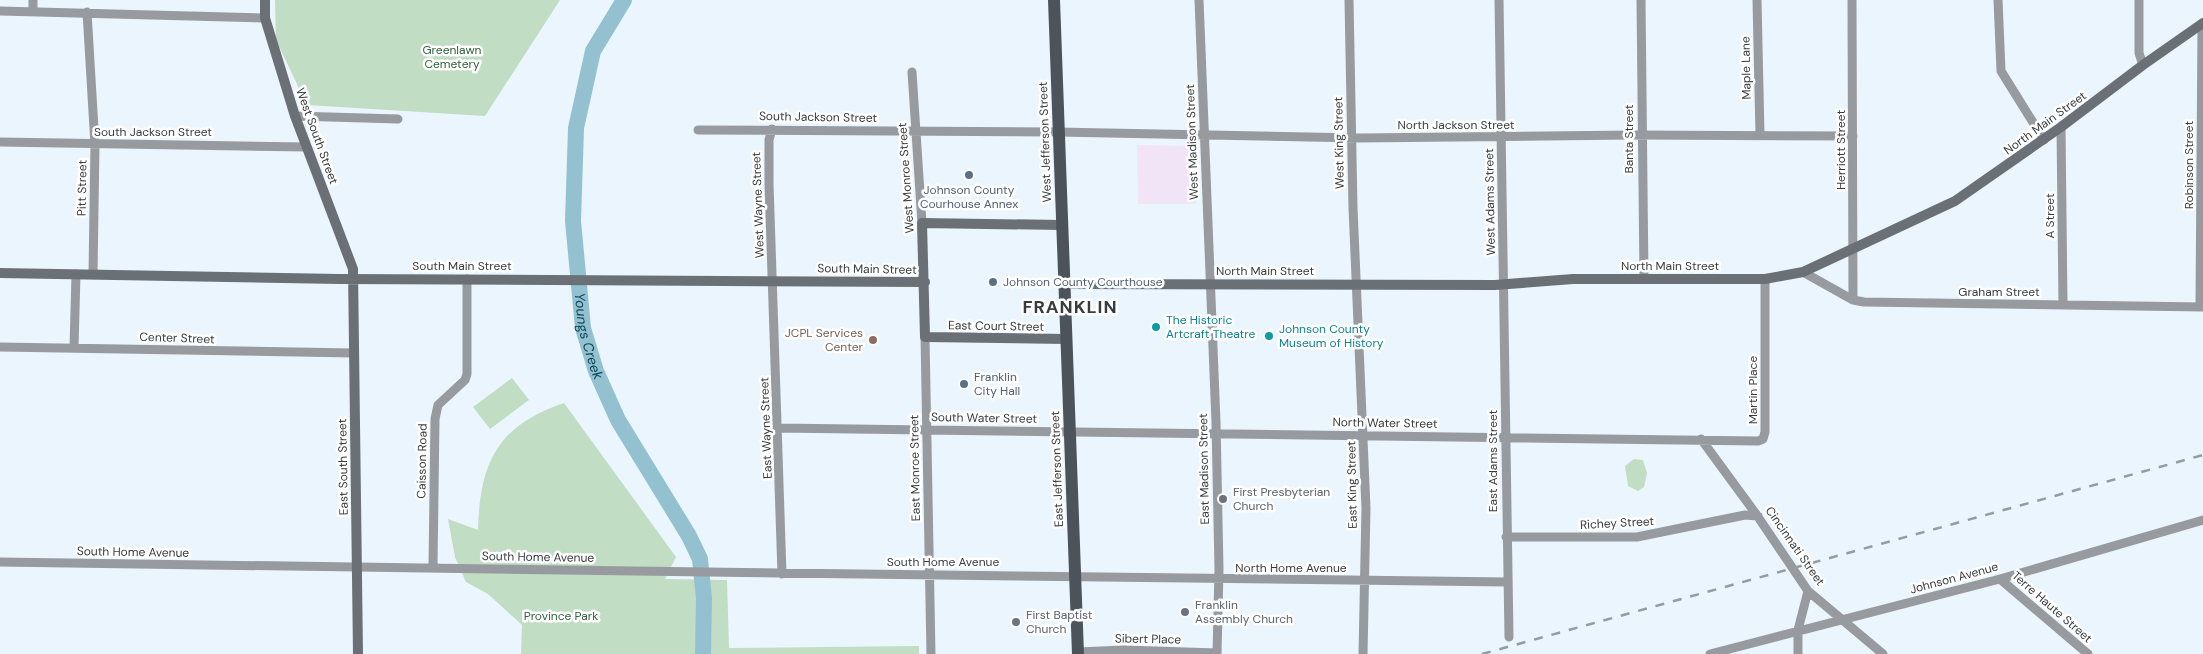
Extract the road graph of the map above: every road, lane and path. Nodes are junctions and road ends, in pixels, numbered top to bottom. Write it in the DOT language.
graph roads {
  1 [pos="33,0"];
  2 [pos="265,0"];
  3 [pos="1054,0"];
  4 [pos="1200,0"];
  5 [pos="1349,0"];
  6 [pos="1499,0"];
  7 [pos="1641,0"];
  8 [pos="1757,0"];
  9 [pos="1852,0"];
  10 [pos="1998,0"];
  11 [pos="2139,0"];
  12 [pos="0,11"];
  13 [pos="33,11"];
  14 [pos="87,12"];
  15 [pos="265,18"];
  16 [pos="2203,24"];
  17 [pos="2144,65"];
  18 [pos="912,72"];
  19 [pos="294,116"];
  20 [pos="398,120"];
  21 [pos="2061,127"];
  22 [pos="772,129"];
  23 [pos="698,130"];
  24 [pos="915,131"];
  25 [pos="1058,132"];
  26 [pos="1642,134"];
  27 [pos="1205,135"];
  28 [pos="1760,136"];
  29 [pos="1853,136"];
  30 [pos="1351,137"];
  31 [pos="1501,138"];
  32 [pos="2044,140"];
  33 [pos="0,142"];
  34 [pos="95,145"];
  35 [pos="306,147"];
  36 [pos="922,223"];
  37 [pos="1061,224"];
  38 [pos="1854,250"];
  39 [pos="1803,272"];
  40 [pos="0,273"];
  41 [pos="76,274"];
  42 [pos="93,274"];
  43 [pos="354,279"];
  44 [pos="467,279"];
  45 [pos="1644,279"];
  46 [pos="1765,279"];
  47 [pos="773,280"];
  48 [pos="924,282"];
  49 [pos="1064,284"];
  50 [pos="1210,284"];
  51 [pos="1503,284"];
  52 [pos="1357,285"];
  53 [pos="1853,300"];
  54 [pos="2063,305"];
  55 [pos="2202,307"];
  56 [pos="925,337"];
  57 [pos="1066,339"];
  58 [pos="0,347"];
  59 [pos="74,348"];
  60 [pos="354,352"];
  61 [pos="779,428"];
  62 [pos="926,430"];
  63 [pos="1070,432"];
  64 [pos="1216,434"];
  65 [pos="1363,435"];
  66 [pos="1506,437"];
  67 [pos="1701,439"];
  68 [pos="1758,516"];
  69 [pos="2203,520"];
  70 [pos="1506,537"];
  71 [pos="0,562"];
  72 [pos="357,566"];
  73 [pos="433,566"];
  74 [pos="782,574"];
  75 [pos="929,574"];
  76 [pos="1076,578"];
  77 [pos="2000,578"];
  78 [pos="1218,580"];
  79 [pos="1364,581"];
  80 [pos="1507,582"];
  81 [pos="1808,591"];
  82 [pos="1843,619"];
  83 [pos="1798,630"];
  84 [pos="1509,637"];
  85 [pos="1078,653"];
  86 [pos="1217,653"];
  87 [pos="1360,653"];
  88 [pos="358,654"];
  89 [pos="931,654"];
  90 [pos="1710,654"];
  91 [pos="1798,654"];
  92 [pos="1883,654"];
  93 [pos="2088,654"];
  1 -- 13 [label="street"];
  2 -- 15 [label="street, West South Street"];
  3 -- 25 [label="main road, West Jefferson Street"];
  4 -- 27 [label="street, West Madison Street"];
  5 -- 30 [label="street, West King Street"];
  6 -- 31 [label="street, West Adams Street"];
  7 -- 26 [label="street, Banta Street"];
  8 -- 28 [label="street, Maple Lane"];
  9 -- 29 [label="street, Herriott Street"];
  10 -- 32 [label="street"];
  11 -- 17 [label="street"];
  12 -- 13 [label="street"];
  13 -- 14 [label="street"];
  14 -- 15 [label="street"];
  14 -- 34 [label="street, Pitt Street"];
  15 -- 19 [label="street, West South Street"];
  16 -- 17 [label="street, North Main Street"];
  16 -- 55 [label="street, Robinson Street"];
  17 -- 21 [label="street, North Main Street"];
  18 -- 24 [label="street, West Monroe Street"];
  19 -- 20 [label="street"];
  19 -- 35 [label="street, West South Street"];
  21 -- 32 [label="street, North Main Street"];
  21 -- 54 [label="street, A Street"];
  22 -- 23 [label="street, South Jackson Street"];
  22 -- 24 [label="street, South Jackson Street"];
  22 -- 47 [label="street, West Wayne Street"];
  24 -- 25 [label="street, South Jackson Street"];
  24 -- 36 [label="street, West Monroe Street"];
  25 -- 27 [label="street, North Jackson Street"];
  25 -- 37 [label="main road, West Jefferson Street"];
  26 -- 28 [label="street, North Jackson Street"];
  26 -- 31 [label="street, North Jackson Street"];
  26 -- 45 [label="street, Banta Street"];
  27 -- 30 [label="street, North Jackson Street"];
  27 -- 50 [label="street, West Madison Street"];
  28 -- 29 [label="street, North Jackson Street"];
  29 -- 38 [label="street, Herriott Street"];
  30 -- 31 [label="street, North Jackson Street"];
  30 -- 52 [label="street, West King Street"];
  31 -- 51 [label="street, West Adams Street"];
  32 -- 38 [label="street, North Main Street"];
  33 -- 34 [label="street, South Jackson Street"];
  34 -- 35 [label="street, South Jackson Street"];
  34 -- 42 [label="street, Pitt Street"];
  35 -- 43 [label="street, West South Street"];
  36 -- 37 [label="street"];
  36 -- 48 [label="street, West Monroe Street"];
  37 -- 49 [label="main road, West Jefferson Street"];
  38 -- 39 [label="street, North Main Street"];
  38 -- 53 [label="street, Herriott Street"];
  39 -- 46 [label="street, North Main Street"];
  39 -- 53 [label="street, Graham Street"];
  40 -- 41 [label="street, South Main Street"];
  41 -- 42 [label="street, South Main Street"];
  41 -- 59 [label="street"];
  42 -- 43 [label="street, South Main Street"];
  43 -- 44 [label="street, South Main Street"];
  43 -- 60 [label="street, East South Street"];
  44 -- 47 [label="street, South Main Street"];
  44 -- 73 [label="street, Caisson Road"];
  45 -- 46 [label="street, North Main Street"];
  45 -- 51 [label="street, North Main Street"];
  46 -- 67 [label="street, Martin Place"];
  47 -- 48 [label="street, South Main Street"];
  47 -- 61 [label="street, East Wayne Street"];
  48 -- 56 [label="street, East Monroe Street"];
  49 -- 50 [label="street, North Main Street"];
  49 -- 57 [label="main road, East Jefferson Street"];
  50 -- 52 [label="street, North Main Street"];
  50 -- 64 [label="street, East Madison Street"];
  51 -- 52 [label="street, North Main Street"];
  51 -- 66 [label="street, East Adams Street"];
  52 -- 65 [label="street, East King Street"];
  53 -- 54 [label="street, Graham Street"];
  54 -- 55 [label="street, Graham Street"];
  56 -- 57 [label="street, East Court Street"];
  56 -- 62 [label="street, East Monroe Street"];
  57 -- 63 [label="main road, East Jefferson Street"];
  58 -- 59 [label="street, Center Street"];
  59 -- 60 [label="street, Center Street"];
  60 -- 72 [label="street, East South Street"];
  61 -- 62 [label="street, South Water Street"];
  61 -- 74 [label="street, East Wayne Street"];
  62 -- 63 [label="street, South Water Street"];
  62 -- 75 [label="street, East Monroe Street"];
  63 -- 64 [label="street, North Water Street"];
  63 -- 76 [label="main road, East Jefferson Street"];
  64 -- 65 [label="street, North Water Street"];
  64 -- 78 [label="street, East Madison Street"];
  65 -- 66 [label="street, North Water Street"];
  65 -- 79 [label="street, East King Street"];
  66 -- 67 [label="street, North Water Street"];
  66 -- 70 [label="street, East Adams Street"];
  67 -- 68 [label="street, Cincinnati Street"];
  68 -- 70 [label="street, Richey Street"];
  68 -- 81 [label="street, Cincinnati Street"];
  69 -- 77 [label="street, Johnson Avenue"];
  70 -- 80 [label="street, East Adams Street"];
  71 -- 72 [label="street, South Home Avenue"];
  72 -- 73 [label="street, South Home Avenue"];
  72 -- 88 [label="street, East South Street"];
  73 -- 74 [label="street, South Home Avenue"];
  74 -- 75 [label="street, South Home Avenue"];
  75 -- 76 [label="street, South Home Avenue"];
  75 -- 89 [label="street, East Monroe Street"];
  76 -- 78 [label="street, North Home Avenue"];
  76 -- 85 [label="main road, East Jefferson Street"];
  77 -- 82 [label="street, Johnson Avenue"];
  77 -- 93 [label="street, Terre Haute Street"];
  78 -- 79 [label="street, North Home Avenue"];
  78 -- 86 [label="street, East Madison Street"];
  79 -- 80 [label="street, North Home Avenue"];
  79 -- 87 [label="street, East King Street"];
  80 -- 84 [label="street, East Adams Street"];
  81 -- 82 [label="street, Cincinnati Street"];
  81 -- 83 [label="street"];
  82 -- 83 [label="street, Johnson Avenue"];
  82 -- 92 [label="street, Cincinnati Street"];
  83 -- 90 [label="street, Johnson Avenue"];
  83 -- 91 [label="street"];
  85 -- 86 [label="street, Sibert Place"];
}
